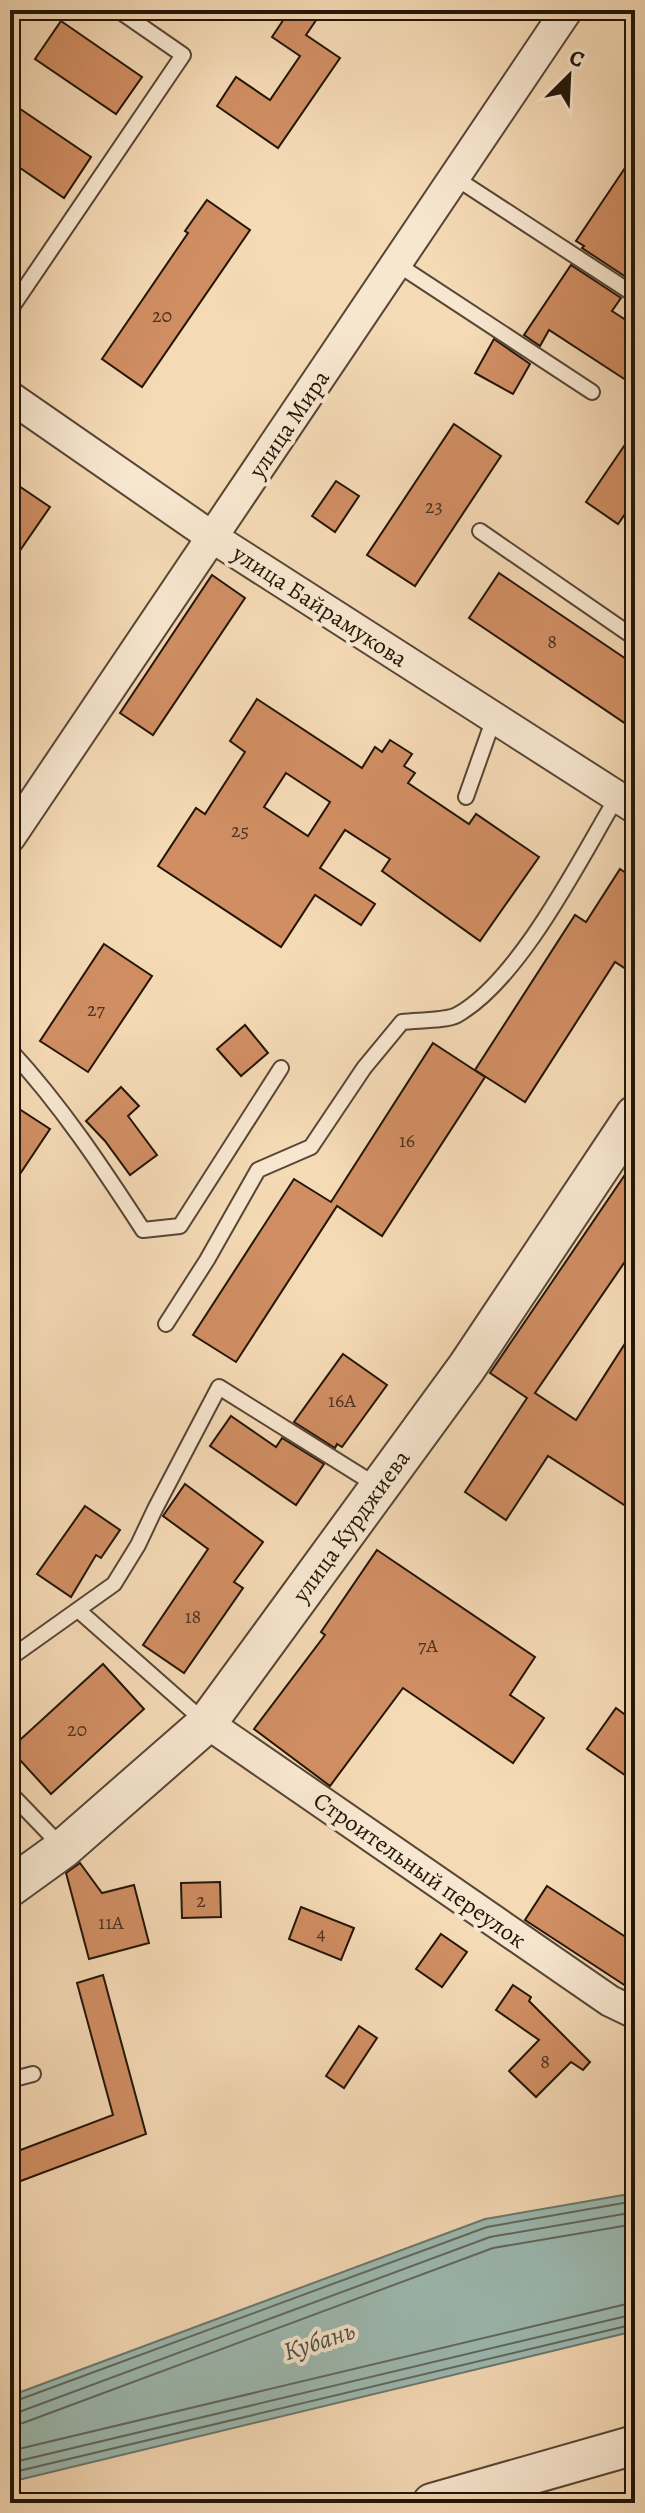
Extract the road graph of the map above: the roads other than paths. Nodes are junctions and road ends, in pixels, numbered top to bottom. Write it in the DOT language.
graph roads {
  1 [pos="118,10"];
  2 [pos="567,10"];
  3 [pos="454,177"];
  4 [pos="397,264"];
  5 [pos="635,295"];
  6 [pos="10,310"];
  7 [pos="592,392"];
  8 [pos="10,397"];
  9 [pos="480,531"];
  10 [pos="212,537"];
  11 [pos="635,638"];
  12 [pos="494,718"];
  13 [pos="466,797"];
  14 [pos="626,802"];
  15 [pos="10,837"];
  16 [pos="10,1050"];
  17 [pos="281,1068"];
  18 [pos="635,1115"];
  19 [pos="166,1324"];
  20 [pos="379,1487"];
  21 [pos="78,1610"];
  22 [pos="10,1658"];
  23 [pos="207,1723"];
  24 [pos="10,1793"];
  25 [pos="64,1848"];
  26 [pos="10,1887"];
  27 [pos="635,2013"];
  28 [pos="33,2074"];
  29 [pos="10,2080"];
  30 [pos="635,2445"];
  31 [pos="432,2503"];
  1 -- 6 [label="lane"];
  2 -- 3 [label="street, улица Мира"];
  3 -- 4 [label="street, улица Мира"];
  3 -- 5 [label="lane"];
  4 -- 7 [label="lane"];
  4 -- 10 [label="street, улица Мира"];
  8 -- 10 [label="street, улица Байрамукова"];
  9 -- 11 [label="lane"];
  10 -- 12 [label="street, улица Байрамукова"];
  10 -- 15 [label="street, улица Мира"];
  12 -- 13 [label="lane"];
  12 -- 14 [label="street, улица Байрамукова"];
  14 -- 19 [label="lane"];
  16 -- 17 [label="lane"];
  18 -- 20 [label="street, улица Курджиева"];
  20 -- 21 [label="lane"];
  20 -- 23 [label="street, улица Курджиева"];
  21 -- 22 [label="lane"];
  21 -- 23 [label="lane"];
  23 -- 25 [label="street, улица Курджиева"];
  23 -- 27 [label="street, Строительный переулок"];
  24 -- 25 [label="lane"];
  25 -- 26 [label="street, улица Курджиева"];
  28 -- 29 [label="lane"];
  30 -- 31 [label="street"];
}
